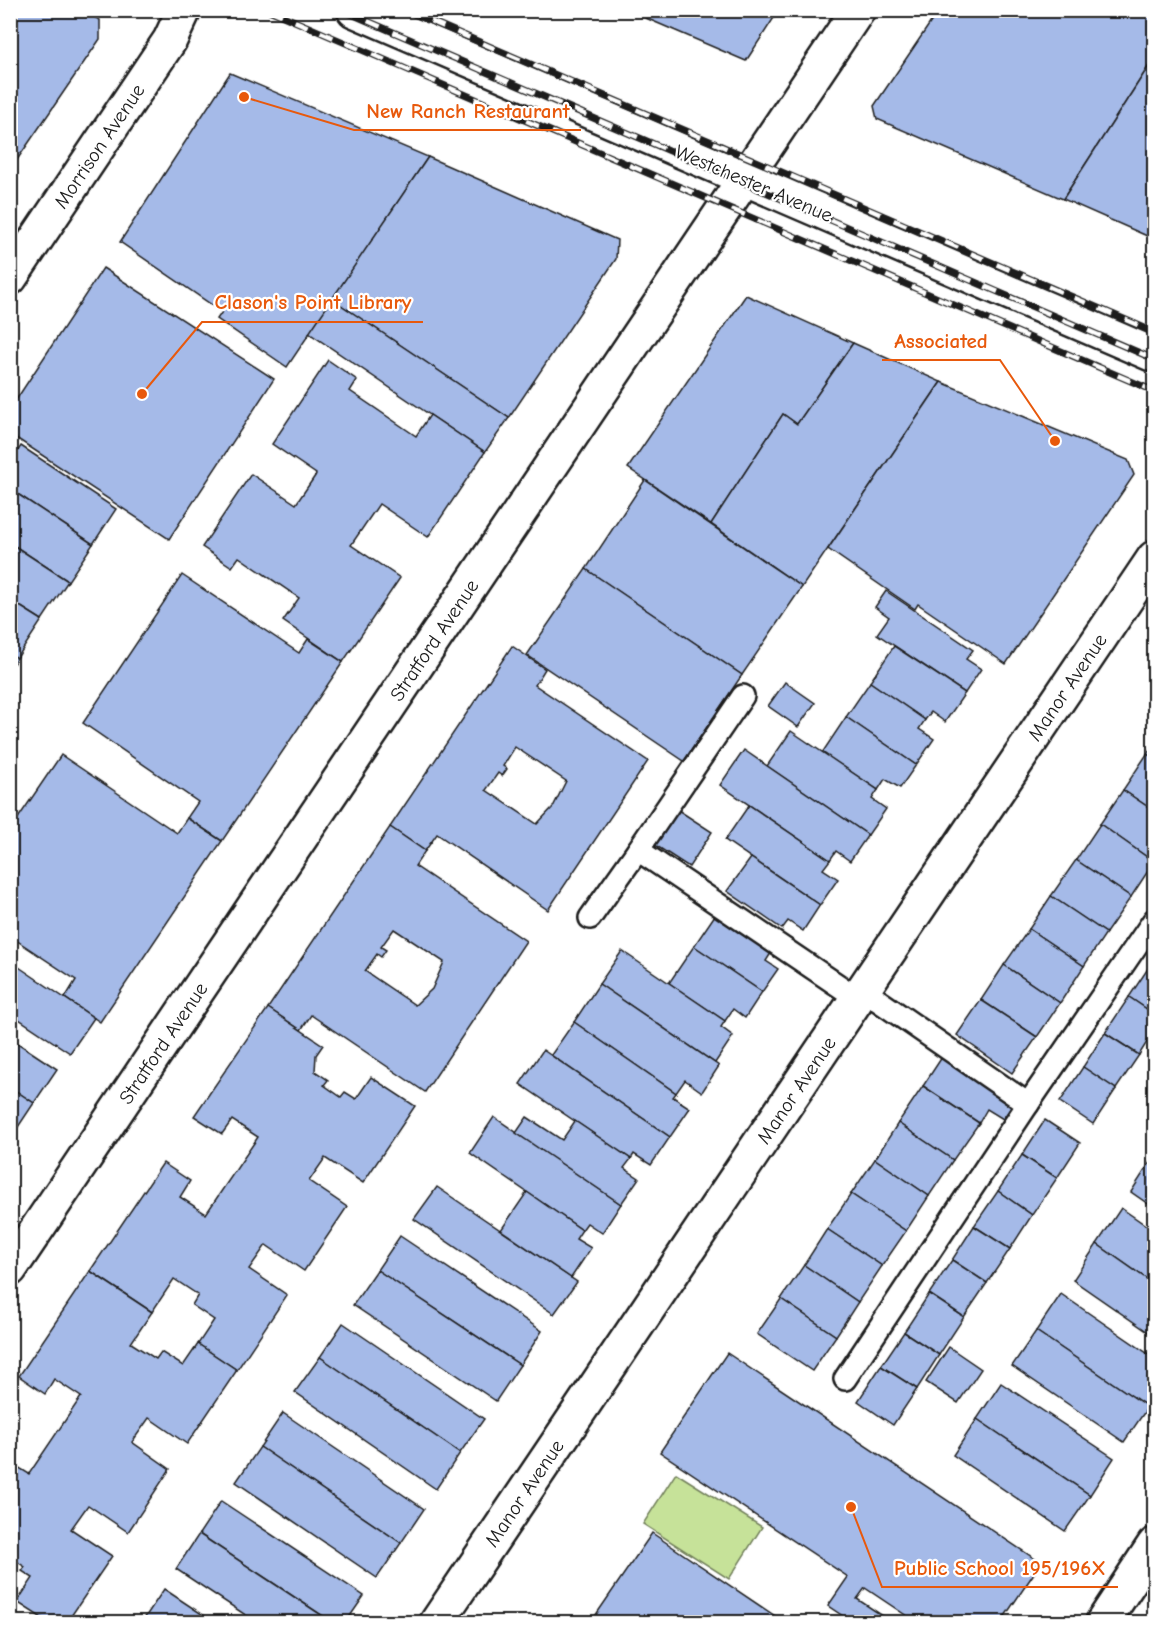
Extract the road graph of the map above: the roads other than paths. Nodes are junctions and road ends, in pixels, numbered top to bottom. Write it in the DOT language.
graph roads {
  1 [pos="184,10"];
  2 [pos="354,10"];
  3 [pos="858,10"];
  4 [pos="745,179"];
  5 [pos="10,278"];
  6 [pos="1155,355"];
  7 [pos="1155,558"];
  8 [pos="743,696"];
  9 [pos="638,849"];
  10 [pos="590,918"];
  11 [pos="1155,920"];
  12 [pos="860,994"];
  13 [pos="1028,1104"];
  14 [pos="10,1269"];
  15 [pos="845,1379"];
  16 [pos="1155,1545"];
  17 [pos="437,1623"];
  18 [pos="1103,1623"];
  1 -- 5 [label="street, Morrison Avenue"];
  2 -- 4 [label="street, Westchester Avenue"];
  3 -- 4 [label="street, Stratford Avenue"];
  4 -- 6 [label="street, Westchester Avenue"];
  4 -- 14 [label="street, Stratford Avenue"];
  7 -- 12 [label="street, Manor Avenue"];
  8 -- 9 [label="lane"];
  9 -- 10 [label="lane"];
  9 -- 12 [label="lane"];
  11 -- 13 [label="lane"];
  12 -- 13 [label="lane"];
  12 -- 17 [label="street, Manor Avenue"];
  13 -- 15 [label="lane"];
  16 -- 18 [label="street"];
}
